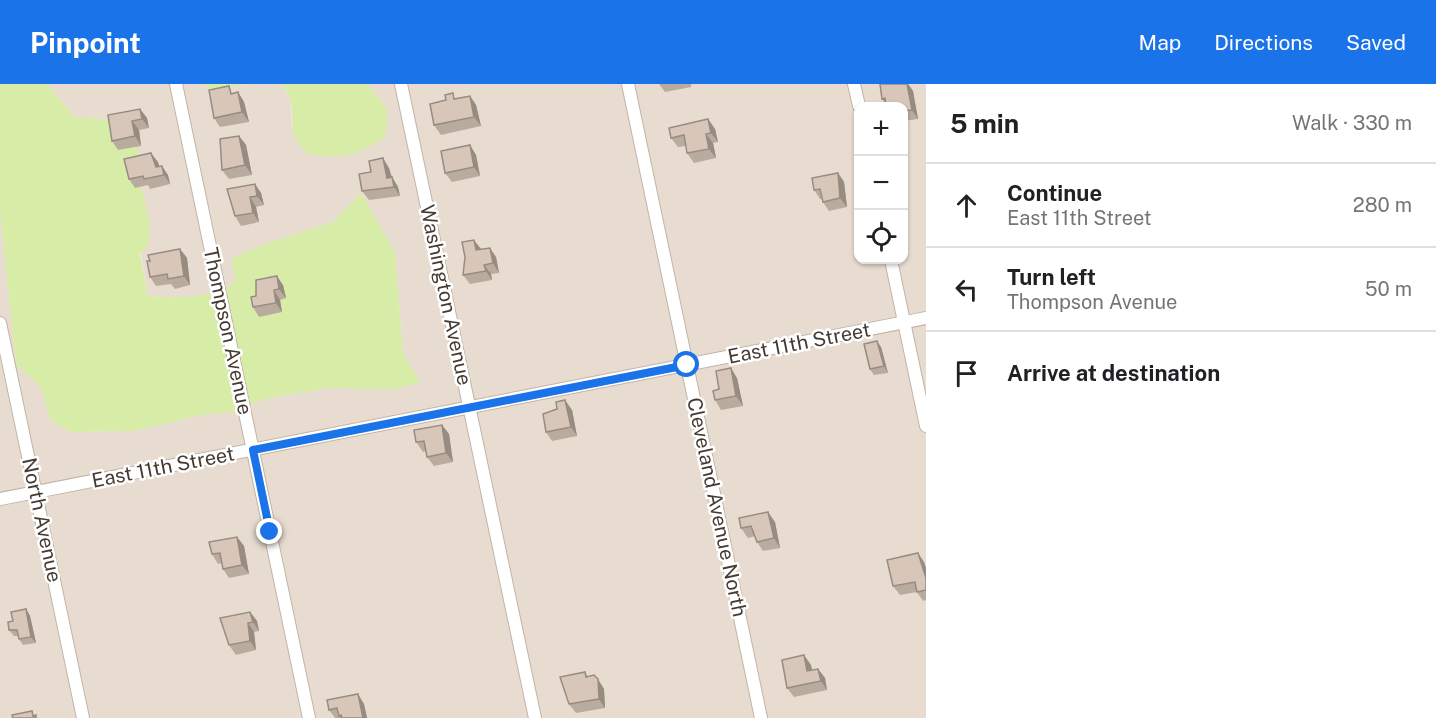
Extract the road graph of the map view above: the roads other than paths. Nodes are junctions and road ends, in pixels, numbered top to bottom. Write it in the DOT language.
graph roads {
  1 [pos="176,84"];
  2 [pos="401,84"];
  3 [pos="628,84"];
  4 [pos="854,84"];
  5 [pos="858,102"];
  6 [pos="892,264"];
  7 [pos="926,318"];
  8 [pos="904,322"];
  9 [pos="0,323"];
  10 [pos="687,365"];
  11 [pos="469,407"];
  12 [pos="926,426"];
  13 [pos="253,450"];
  14 [pos="34,492"];
  15 [pos="0,499"];
  16 [pos="83,718"];
  17 [pos="309,718"];
  18 [pos="535,718"];
  19 [pos="761,718"];
  1 -- 13 [label="street, Thompson Avenue"];
  2 -- 11 [label="street, Washington Avenue"];
  3 -- 10 [label="street, Cleveland Avenue North"];
  4 -- 5 [label="street"];
  6 -- 8 [label="street"];
  7 -- 8 [label="street, East 11th Street"];
  8 -- 10 [label="street, East 11th Street"];
  8 -- 12 [label="street"];
  9 -- 14 [label="street, North Avenue"];
  10 -- 11 [label="street, East 11th Street"];
  10 -- 19 [label="street, Cleveland Avenue North"];
  11 -- 13 [label="street, East 11th Street"];
  11 -- 18 [label="street, Washington Avenue"];
  13 -- 14 [label="street, East 11th Street"];
  13 -- 17 [label="street, Thompson Avenue"];
  14 -- 15 [label="street, East 11th Street"];
  14 -- 16 [label="street, North Avenue"];
}
